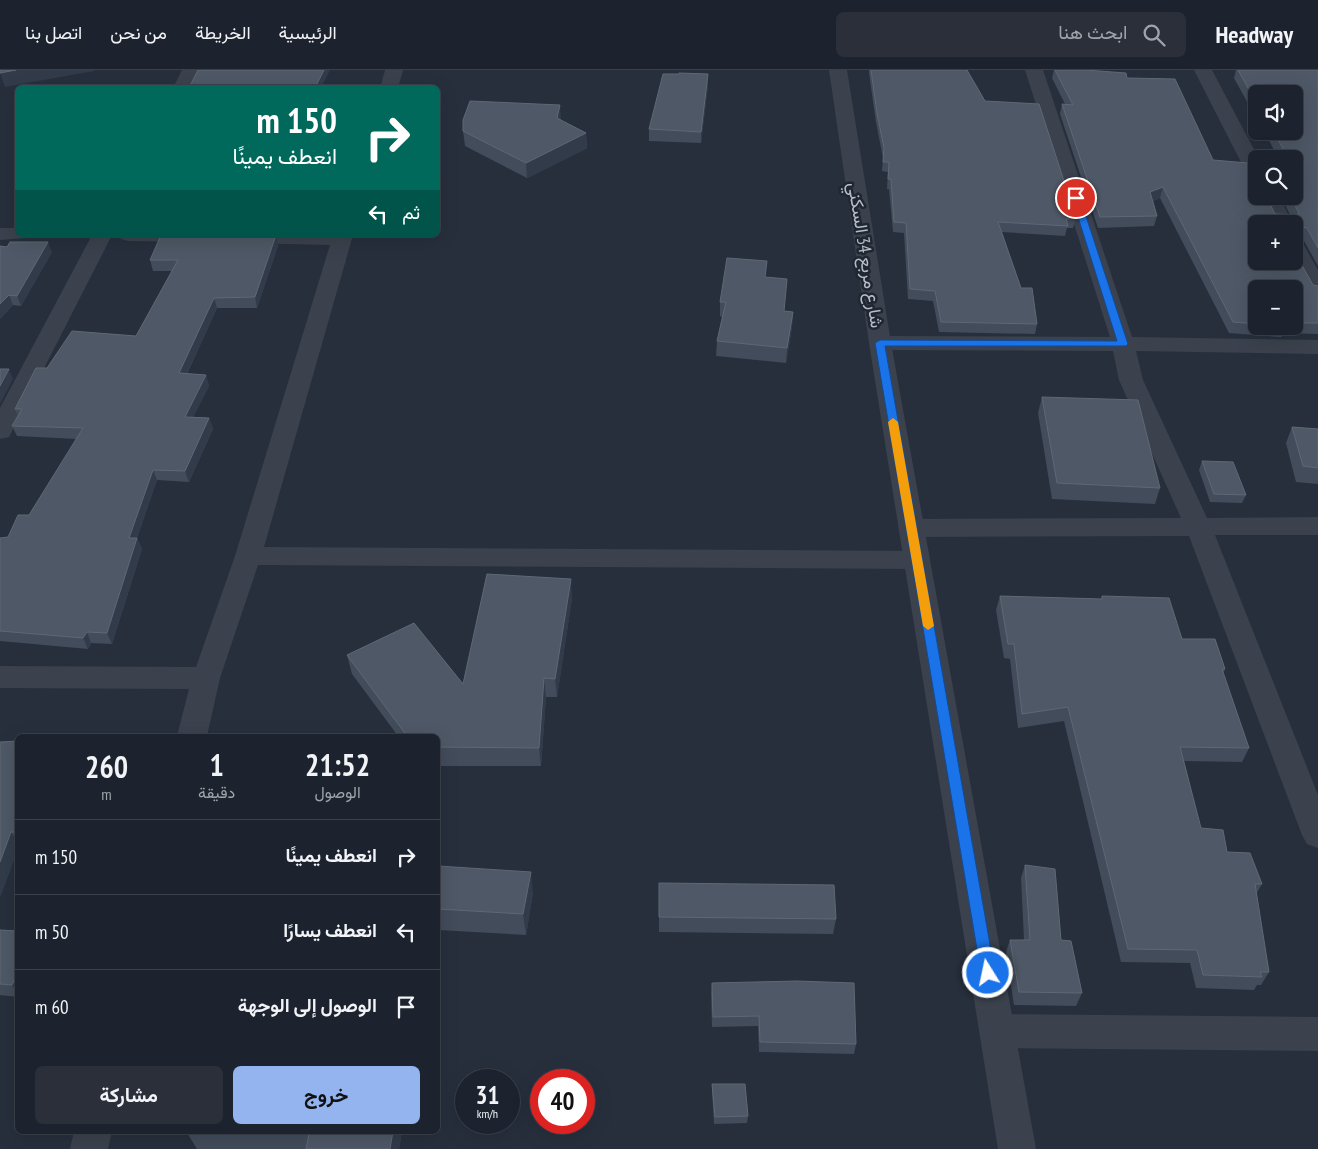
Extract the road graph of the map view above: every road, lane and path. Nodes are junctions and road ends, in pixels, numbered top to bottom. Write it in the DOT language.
graph roads {
  1 [pos="191,70"];
  2 [pos="394,70"];
  3 [pos="838,70"];
  4 [pos="1034,70"];
  5 [pos="1203,70"];
  6 [pos="184,85"];
  7 [pos="390,85"];
  8 [pos="1248,157"];
  9 [pos="0,234"];
  10 [pos="15,234"];
  11 [pos="101,237"];
  12 [pos="342,237"];
  13 [pos="1303,261"];
  14 [pos="1318,290"];
  15 [pos="880,343"];
  16 [pos="1123,344"];
  17 [pos="1318,347"];
  18 [pos="0,431"];
  19 [pos="1198,526"];
  20 [pos="1318,526"];
  21 [pos="911,528"];
  22 [pos="248,556"];
  23 [pos="916,560"];
  24 [pos="0,677"];
  25 [pos="206,678"];
  26 [pos="192,734"];
  27 [pos="1318,835"];
  28 [pos="998,1031"];
  29 [pos="1318,1034"];
  30 [pos="93,1134"];
  31 [pos="89,1149"];
  32 [pos="1017,1149"];
  1 -- 6 [label="street"];
  2 -- 7 [label="street"];
  3 -- 15 [label="street, شارع مربع 34 السكني"];
  4 -- 16 [label="street"];
  5 -- 8 [label="street"];
  9 -- 10 [label="street"];
  11 -- 18 [label="street"];
  12 -- 22 [label="street"];
  13 -- 14 [label="street"];
  15 -- 16 [label="street"];
  15 -- 21 [label="street, شارع مربع 34 السكني"];
  16 -- 17 [label="street"];
  16 -- 19 [label="street"];
  19 -- 20 [label="street"];
  19 -- 21 [label="street"];
  19 -- 27 [label="street"];
  21 -- 23 [label="street, شارع مربع 34 السكني"];
  22 -- 23 [label="street"];
  22 -- 25 [label="street"];
  23 -- 28 [label="street, شارع مربع 34 السكني"];
  24 -- 25 [label="street"];
  25 -- 26 [label="street"];
  28 -- 29 [label="street"];
  28 -- 32 [label="street, شارع مربع 34 السكني"];
  30 -- 31 [label="street"];
}
